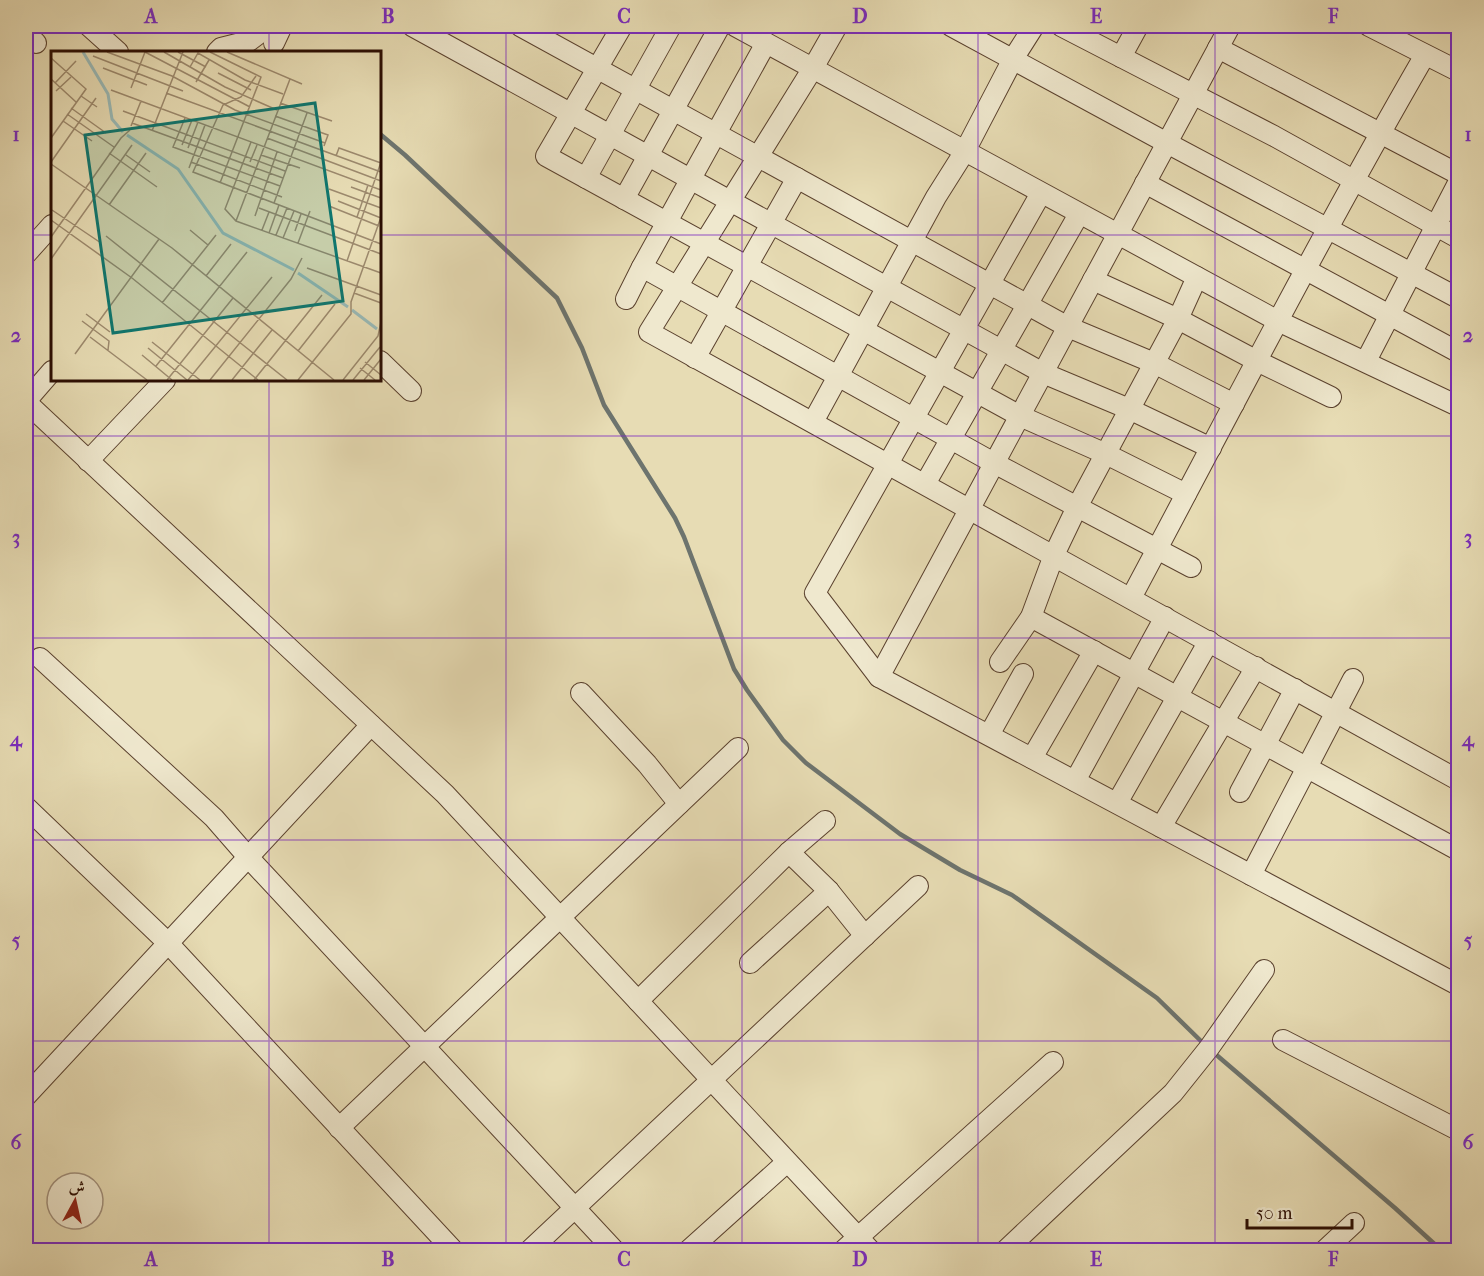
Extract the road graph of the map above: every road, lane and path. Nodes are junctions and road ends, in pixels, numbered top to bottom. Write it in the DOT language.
graph roads {
  1 [pos="89,26"];
  2 [pos="520,26"];
  3 [pos="622,26"];
  4 [pos="671,26"];
  5 [pos="720,26"];
  6 [pos="735,26"];
  7 [pos="837,26"];
  8 [pos="951,26"];
  9 [pos="1034,26"];
  10 [pos="1061,26"];
  11 [pos="1138,26"];
  12 [pos="1230,26"];
  13 [pos="1370,26"];
  14 [pos="422,28"];
  15 [pos="275,31"];
  16 [pos="766,43"];
  17 [pos="1218,48"];
  18 [pos="117,51"];
  19 [pos="218,51"];
  20 [pos="1425,55"];
  21 [pos="1121,57"];
  22 [pos="1013,58"];
  23 [pos="597,68"];
  24 [pos="813,68"];
  25 [pos="1458,71"];
  26 [pos="636,89"];
  27 [pos="1193,95"];
  28 [pos="674,110"];
  29 [pos="571,113"];
  30 [pos="1381,132"];
  31 [pos="716,133"];
  32 [pos="610,135"];
  33 [pos="1167,144"];
  34 [pos="965,151"];
  35 [pos="648,156"];
  36 [pos="758,156"];
  37 [pos="1458,174"];
  38 [pos="586,178"];
  39 [pos="797,178"];
  40 [pos="691,179"];
  41 [pos="1355,182"];
  42 [pos="1145,183"];
  43 [pos="1458,183"];
  44 [pos="1041,193"];
  45 [pos="624,199"];
  46 [pos="730,201"];
  47 [pos="1078,213"];
  48 [pos="667,222"];
  49 [pos="771,223"];
  50 [pos="51,226"];
  51 [pos="1436,226"];
  52 [pos="1329,229"];
  53 [pos="1118,235"];
  54 [pos="1458,238"];
  55 [pos="912,241"];
  56 [pos="704,243"];
  57 [pos="26,254"];
  58 [pos="642,267"];
  59 [pos="747,267"];
  60 [pos="1306,270"];
  61 [pos="1412,273"];
  62 [pos="1197,278"];
  63 [pos="1093,280"];
  64 [pos="990,284"];
  65 [pos="677,286"];
  66 [pos="887,287"];
  67 [pos="1458,298"];
  68 [pos="626,299"];
  69 [pos="1027,304"];
  70 [pos="722,311"];
  71 [pos="1390,315"];
  72 [pos="1178,319"];
  73 [pos="1278,321"];
  74 [pos="1068,327"];
  75 [pos="863,330"];
  76 [pos="964,330"];
  77 [pos="1001,350"];
  78 [pos="1458,352"];
  79 [pos="695,358"];
  80 [pos="1257,361"];
  81 [pos="1366,361"];
  82 [pos="381,362"];
  83 [pos="1154,363"];
  84 [pos="51,372"];
  85 [pos="940,373"];
  86 [pos="1043,373"];
  87 [pos="838,376"];
  88 [pos="164,381"];
  89 [pos="411,392"];
  90 [pos="977,393"];
  91 [pos="1331,397"];
  92 [pos="26,402"];
  93 [pos="1234,404"];
  94 [pos="1458,406"];
  95 [pos="1129,410"];
  96 [pos="1020,416"];
  97 [pos="914,418"];
  98 [pos="813,422"];
  99 [pos="950,439"];
  100 [pos="1211,448"];
  101 [pos="1106,454"];
  102 [pos="88,461"];
  103 [pos="994,463"];
  104 [pos="889,464"];
  105 [pos="925,483"];
  106 [pos="1186,494"];
  107 [pos="1077,507"];
  108 [pos="970,508"];
  109 [pos="1157,549"];
  110 [pos="1054,555"];
  111 [pos="1191,567"];
  112 [pos="1131,598"];
  113 [pos="1031,617"];
  114 [pos="1165,617"];
  115 [pos="1209,641"];
  116 [pos="1094,651"];
  117 [pos="40,658"];
  118 [pos="1000,662"];
  119 [pos="1256,667"];
  120 [pos="1134,673"];
  121 [pos="1023,674"];
  122 [pos="879,677"];
  123 [pos="1353,679"];
  124 [pos="1295,689"];
  125 [pos="581,693"];
  126 [pos="1177,696"];
  127 [pos="1336,712"];
  128 [pos="1224,722"];
  129 [pos="371,725"];
  130 [pos="989,735"];
  131 [pos="1266,745"];
  132 [pos="738,748"];
  133 [pos="1032,758"];
  134 [pos="1307,767"];
  135 [pos="1458,780"];
  136 [pos="1075,781"];
  137 [pos="1240,792"];
  138 [pos="1117,803"];
  139 [pos="679,804"];
  140 [pos="26,807"];
  141 [pos="825,821"];
  142 [pos="1161,827"];
  143 [pos="1458,850"];
  144 [pos="789,852"];
  145 [pos="248,857"];
  146 [pos="1251,875"];
  147 [pos="918,885"];
  148 [pos="829,891"];
  149 [pos="560,918"];
  150 [pos="865,936"];
  151 [pos="168,943"];
  152 [pos="750,963"];
  153 [pos="1264,970"];
  154 [pos="1458,985"];
  155 [pos="638,1001"];
  156 [pos="1283,1040"];
  157 [pos="424,1046"];
  158 [pos="1053,1062"];
  159 [pos="711,1080"];
  160 [pos="26,1096"];
  161 [pos="339,1128"];
  162 [pos="1458,1130"];
  163 [pos="787,1162"];
  164 [pos="574,1208"];
  165 [pos="1354,1223"];
  166 [pos="858,1246"];
  167 [pos="453,1251"];
  168 [pos="530,1251"];
  169 [pos="614,1251"];
  170 [pos="689,1251"];
  171 [pos="1006,1251"];
  172 [pos="1325,1251"];
  1 -- 18 [label="street"];
  2 -- 23 [label="street"];
  3 -- 23 [label="street"];
  4 -- 26 [label="street"];
  5 -- 28 [label="street"];
  6 -- 16 [label="street"];
  7 -- 24 [label="street"];
  8 -- 22 [label="street"];
  9 -- 22 [label="street"];
  10 -- 21 [label="street"];
  11 -- 21 [label="street"];
  12 -- 17 [label="street"];
  13 -- 20 [label="street"];
  14 -- 29 [label="street"];
  15 -- 19 [label="street"];
  16 -- 24 [label="street"];
  16 -- 31 [label="street"];
  17 -- 27 [label="street"];
  17 -- 30 [label="street"];
  20 -- 25 [label="street"];
  20 -- 30 [label="street"];
  21 -- 27 [label="street"];
  22 -- 33 [label="street"];
  22 -- 34 [label="street"];
  23 -- 26 [label="street"];
  23 -- 29 [label="street"];
  24 -- 34 [label="street"];
  24 -- 36 [label="street"];
  26 -- 28 [label="street"];
  26 -- 32 [label="street"];
  27 -- 33 [label="street"];
  27 -- 41 [label="street"];
  28 -- 31 [label="street"];
  28 -- 35 [label="street"];
  29 -- 32 [label="street"];
  29 -- 38 [label="street"];
  30 -- 37 [label="street"];
  30 -- 41 [label="street"];
  31 -- 36 [label="street"];
  31 -- 40 [label="street"];
  32 -- 35 [label="street"];
  32 -- 38 [label="street"];
  33 -- 42 [label="street"];
  33 -- 52 [label="street"];
  34 -- 44 [label="street"];
  34 -- 55 [label="street"];
  35 -- 40 [label="street"];
  35 -- 45 [label="street"];
  36 -- 39 [label="street"];
  36 -- 46 [label="street"];
  38 -- 45 [label="street"];
  39 -- 49 [label="street"];
  39 -- 55 [label="street"];
  40 -- 46 [label="street"];
  40 -- 48 [label="street"];
  41 -- 51 [label="street"];
  41 -- 52 [label="street"];
  42 -- 53 [label="street"];
  42 -- 60 [label="street"];
  43 -- 51 [label="street"];
  44 -- 47 [label="street"];
  44 -- 64 [label="street"];
  45 -- 48 [label="street"];
  46 -- 49 [label="street"];
  46 -- 56 [label="street"];
  47 -- 53 [label="street"];
  47 -- 69 [label="street"];
  48 -- 56 [label="street"];
  48 -- 58 [label="street"];
  49 -- 59 [label="street"];
  49 -- 66 [label="street"];
  50 -- 57 [label="street"];
  51 -- 54 [label="street"];
  51 -- 61 [label="street"];
  52 -- 60 [label="street"];
  52 -- 61 [label="street"];
  53 -- 62 [label="street"];
  53 -- 63 [label="street"];
  55 -- 64 [label="street"];
  55 -- 66 [label="street"];
  56 -- 59 [label="street"];
  56 -- 65 [label="street"];
  58 -- 65 [label="street"];
  58 -- 68 [label="street"];
  59 -- 70 [label="street"];
  59 -- 75 [label="street"];
  60 -- 71 [label="street"];
  60 -- 73 [label="street"];
  61 -- 67 [label="street"];
  61 -- 71 [label="street"];
  62 -- 72 [label="street"];
  62 -- 73 [label="street"];
  63 -- 72 [label="street"];
  63 -- 74 [label="street"];
  64 -- 69 [label="street"];
  64 -- 76 [label="street"];
  65 -- 70 [label="street"];
  65 -- 79 [label="street"];
  66 -- 75 [label="street"];
  66 -- 76 [label="street"];
  69 -- 74 [label="street"];
  69 -- 77 [label="street"];
  70 -- 79 [label="street"];
  70 -- 87 [label="street"];
  71 -- 78 [label="street"];
  71 -- 81 [label="street"];
  72 -- 80 [label="street"];
  72 -- 83 [label="street"];
  73 -- 80 [label="street"];
  73 -- 81 [label="street"];
  74 -- 83 [label="street"];
  74 -- 86 [label="street"];
  75 -- 85 [label="street"];
  75 -- 87 [label="street"];
  76 -- 77 [label="street"];
  76 -- 85 [label="street"];
  77 -- 86 [label="street"];
  77 -- 90 [label="street"];
  79 -- 98 [label="street"];
  80 -- 91 [label="street"];
  80 -- 93 [label="street"];
  81 -- 94 [label="street"];
  82 -- 89 [label="street"];
  83 -- 93 [label="street"];
  83 -- 95 [label="street"];
  84 -- 92 [label="street"];
  85 -- 90 [label="street"];
  85 -- 97 [label="street"];
  86 -- 95 [label="street"];
  86 -- 96 [label="street"];
  87 -- 97 [label="street"];
  87 -- 98 [label="street"];
  88 -- 102 [label="street"];
  90 -- 96 [label="street"];
  90 -- 99 [label="street"];
  92 -- 102 [label="street"];
  93 -- 100 [label="street"];
  95 -- 100 [label="street"];
  95 -- 101 [label="street"];
  96 -- 101 [label="street"];
  96 -- 103 [label="street"];
  97 -- 99 [label="street"];
  97 -- 104 [label="street"];
  98 -- 104 [label="street"];
  99 -- 103 [label="street"];
  99 -- 105 [label="street"];
  100 -- 106 [label="street"];
  101 -- 106 [label="street"];
  101 -- 107 [label="street"];
  102 -- 129 [label="street"];
  103 -- 107 [label="street"];
  103 -- 108 [label="street"];
  104 -- 105 [label="street"];
  104 -- 122 [label="street"];
  105 -- 108 [label="street"];
  106 -- 109 [label="street"];
  107 -- 109 [label="street"];
  107 -- 110 [label="street"];
  108 -- 110 [label="street"];
  108 -- 122 [label="street"];
  109 -- 111 [label="street"];
  109 -- 112 [label="street"];
  110 -- 112 [label="street"];
  110 -- 113 [label="street"];
  112 -- 114 [label="street"];
  113 -- 116 [label="street"];
  113 -- 118 [label="street"];
  114 -- 115 [label="street"];
  114 -- 120 [label="street"];
  115 -- 119 [label="street"];
  115 -- 126 [label="street"];
  116 -- 120 [label="street"];
  116 -- 133 [label="street"];
  117 -- 145 [label="street"];
  119 -- 124 [label="street"];
  119 -- 128 [label="street"];
  120 -- 126 [label="street"];
  120 -- 136 [label="street"];
  121 -- 130 [label="street"];
  122 -- 130 [label="street"];
  123 -- 127 [label="street"];
  124 -- 127 [label="street"];
  124 -- 131 [label="street"];
  125 -- 139 [label="street"];
  126 -- 128 [label="street"];
  126 -- 138 [label="street"];
  127 -- 134 [label="street"];
  127 -- 135 [label="street"];
  128 -- 131 [label="street"];
  128 -- 142 [label="street"];
  129 -- 145 [label="street"];
  129 -- 149 [label="street"];
  130 -- 133 [label="street"];
  131 -- 134 [label="street"];
  131 -- 137 [label="street"];
  132 -- 139 [label="street"];
  133 -- 136 [label="street"];
  134 -- 143 [label="street"];
  134 -- 146 [label="street"];
  136 -- 138 [label="street"];
  138 -- 142 [label="street"];
  139 -- 149 [label="street"];
  140 -- 151 [label="street"];
  141 -- 144 [label="street"];
  142 -- 146 [label="street"];
  144 -- 148 [label="street"];
  144 -- 155 [label="street"];
  145 -- 151 [label="street"];
  145 -- 157 [label="street"];
  146 -- 154 [label="street"];
  147 -- 150 [label="street"];
  148 -- 150 [label="street"];
  148 -- 152 [label="street"];
  149 -- 155 [label="street"];
  149 -- 157 [label="street"];
  150 -- 159 [label="street"];
  151 -- 160 [label="street"];
  151 -- 161 [label="street"];
  153 -- 171 [label="street"];
  155 -- 159 [label="street"];
  156 -- 162 [label="street"];
  157 -- 161 [label="street"];
  157 -- 164 [label="street"];
  158 -- 166 [label="street"];
  159 -- 163 [label="street"];
  159 -- 164 [label="street"];
  161 -- 167 [label="street"];
  163 -- 166 [label="street"];
  163 -- 170 [label="street"];
  164 -- 168 [label="street"];
  164 -- 169 [label="street"];
  165 -- 172 [label="street"];
}
